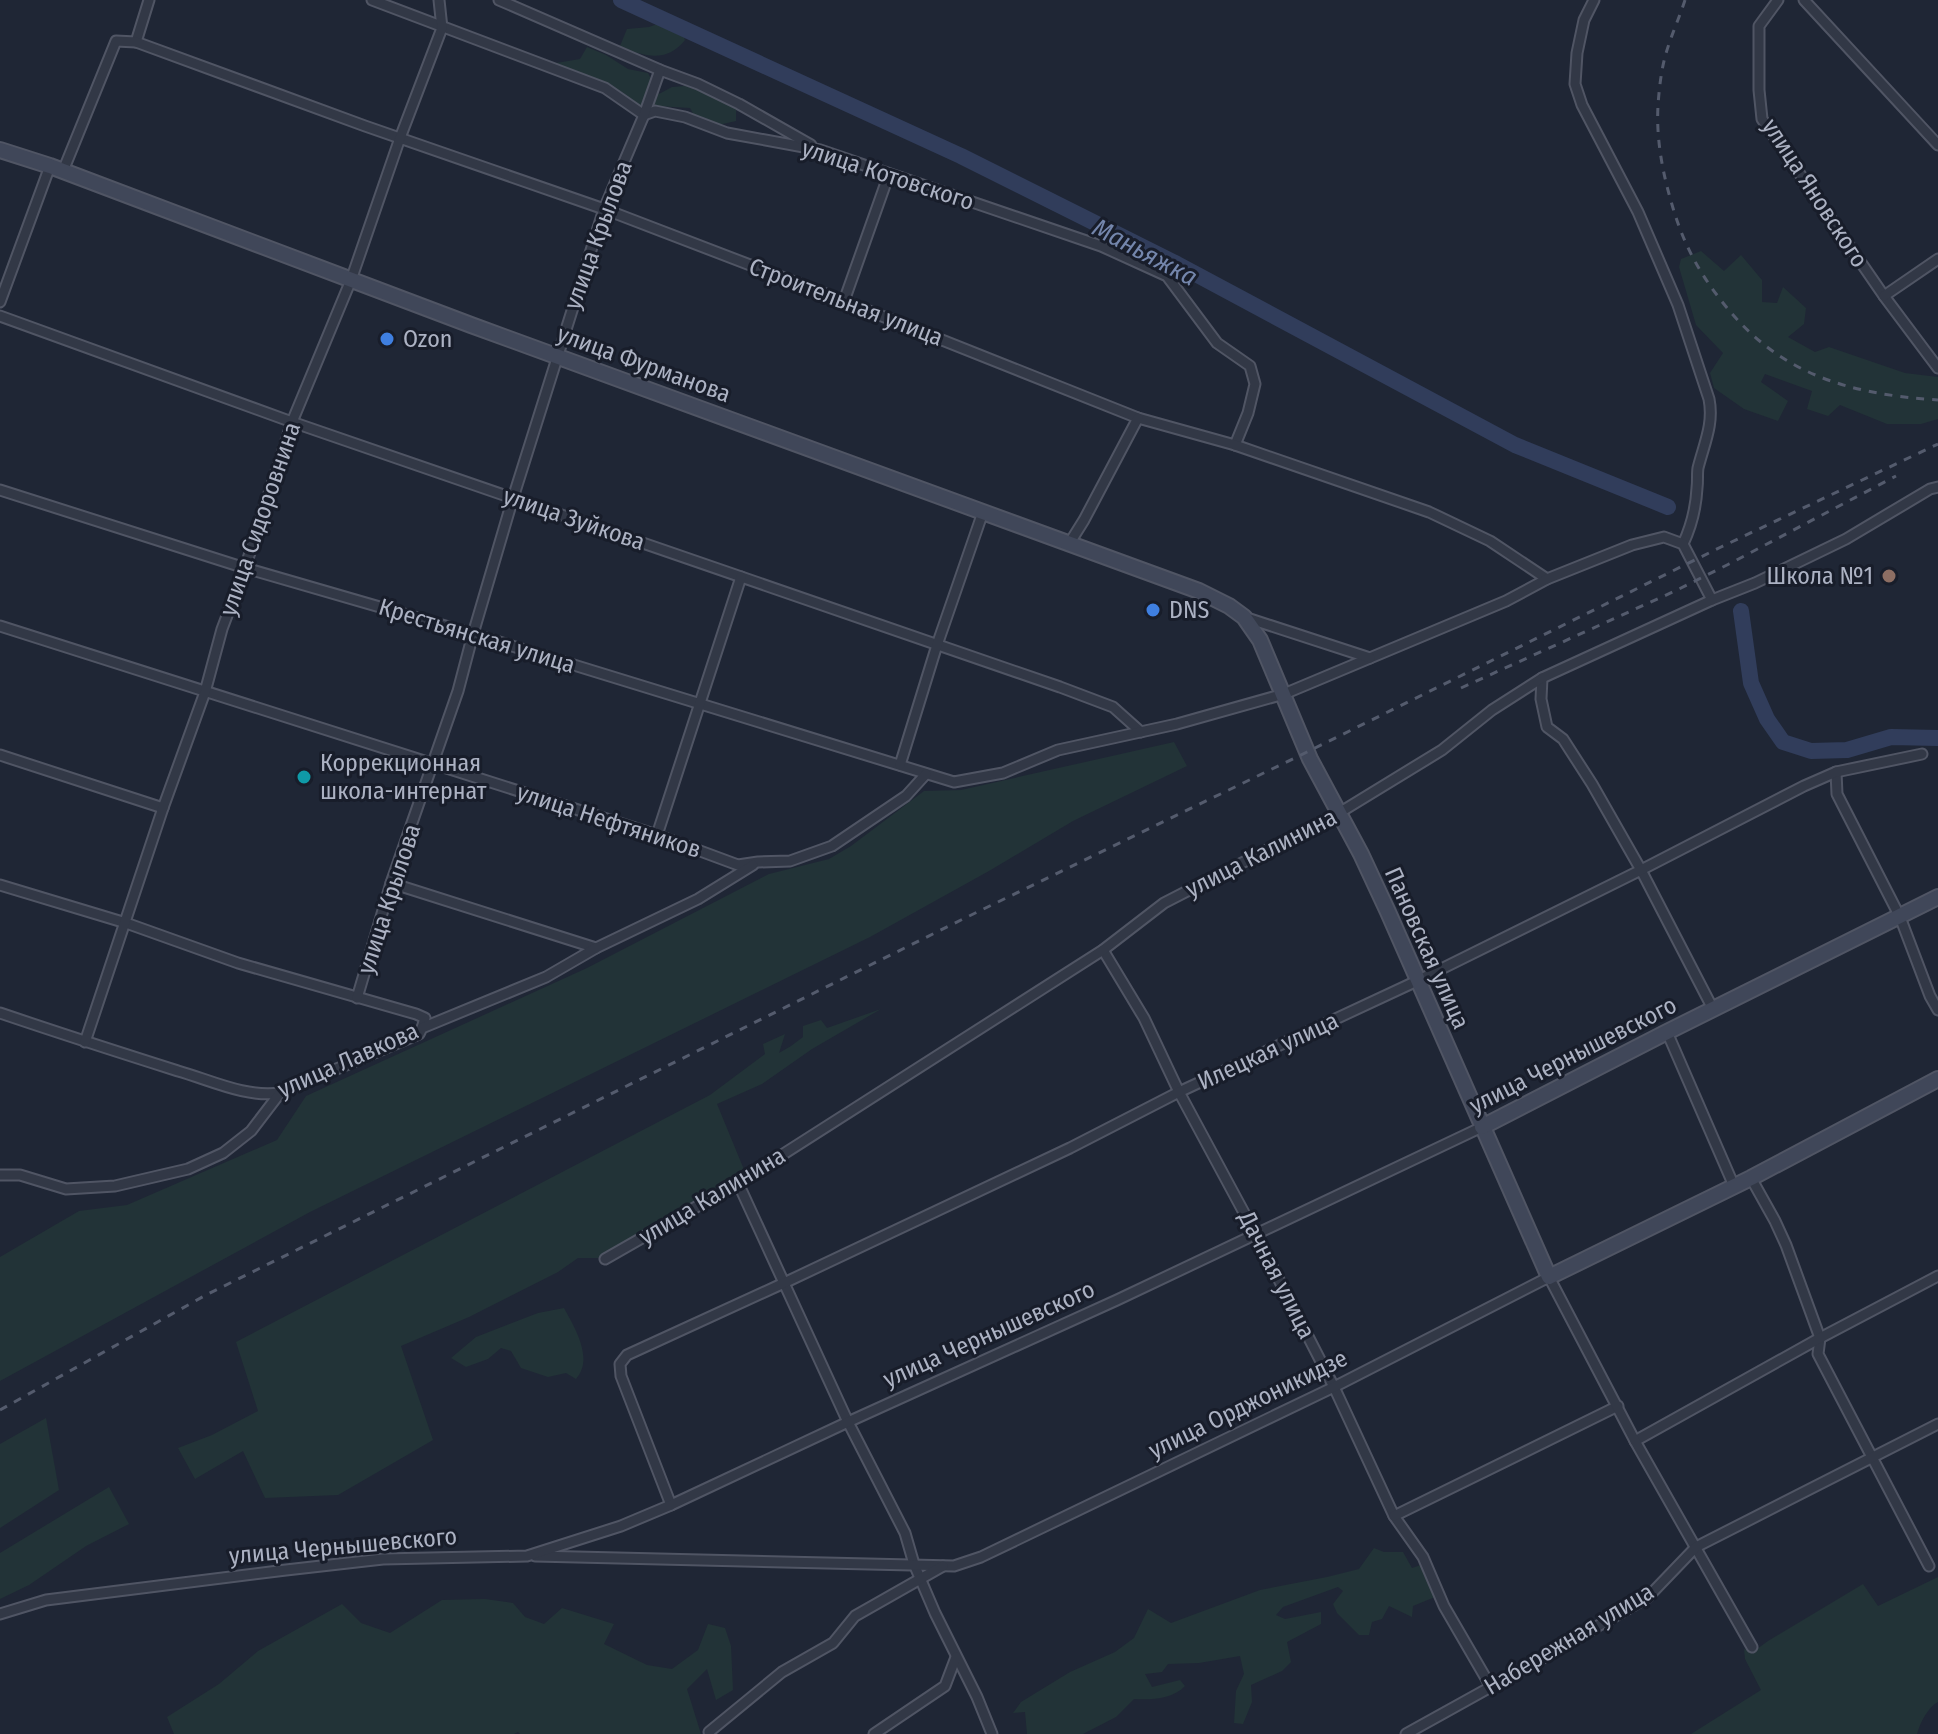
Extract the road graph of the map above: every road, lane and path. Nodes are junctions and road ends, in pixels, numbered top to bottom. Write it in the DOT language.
graph roads {
  1 [pos="149,0"];
  2 [pos="372,0"];
  3 [pos="439,0"];
  4 [pos="499,0"];
  5 [pos="1594,0"];
  6 [pos="1778,0"];
  7 [pos="1804,0"];
  8 [pos="442,28"];
  9 [pos="136,42"];
  10 [pos="660,70"];
  11 [pos="644,115"];
  12 [pos="400,138"];
  13 [pos="1938,145"];
  14 [pos="0,150"];
  15 [pos="820,150"];
  16 [pos="56,168"];
  17 [pos="889,174"];
  18 [pos="604,209"];
  19 [pos="1938,259"];
  20 [pos="351,280"];
  21 [pos="1884,296"];
  22 [pos="844,301"];
  23 [pos="0,302"];
  24 [pos="0,316"];
  25 [pos="557,355"];
  26 [pos="1938,368"];
  27 [pos="1138,418"];
  28 [pos="292,422"];
  29 [pos="1235,445"];
  30 [pos="1938,487"];
  31 [pos="0,490"];
  32 [pos="513,498"];
  33 [pos="983,512"];
  34 [pos="1069,544"];
  35 [pos="1683,544"];
  36 [pos="245,568"];
  37 [pos="741,577"];
  38 [pos="1547,579"];
  39 [pos="1712,600"];
  40 [pos="1244,617"];
  41 [pos="0,626"];
  42 [pos="473,634"];
  43 [pos="1260,640"];
  44 [pos="937,645"];
  45 [pos="1370,658"];
  46 [pos="1542,678"];
  47 [pos="205,692"];
  48 [pos="1284,694"];
  49 [pos="700,703"];
  50 [pos="1141,732"];
  51 [pos="1922,754"];
  52 [pos="0,755"];
  53 [pos="433,764"];
  54 [pos="900,765"];
  55 [pos="1836,772"];
  56 [pos="926,774"];
  57 [pos="163,808"];
  58 [pos="1339,813"];
  59 [pos="657,835"];
  60 [pos="758,862"];
  61 [pos="1641,870"];
  62 [pos="391,883"];
  63 [pos="0,885"];
  64 [pos="1938,897"];
  65 [pos="1900,917"];
  66 [pos="126,923"];
  67 [pos="596,948"];
  68 [pos="1103,950"];
  69 [pos="1419,980"];
  70 [pos="357,998"];
  71 [pos="1713,1009"];
  72 [pos="1938,1010"];
  73 [pos="0,1013"];
  74 [pos="422,1028"];
  75 [pos="1667,1032"];
  76 [pos="85,1042"];
  77 [pos="1938,1079"];
  78 [pos="1179,1092"];
  79 [pos="280,1093"];
  80 [pos="1482,1127"];
  81 [pos="0,1175"];
  82 [pos="1751,1178"];
  83 [pos="738,1183"];
  84 [pos="1734,1186"];
  85 [pos="1256,1235"];
  86 [pos="605,1259"];
  87 [pos="1938,1276"];
  88 [pos="1549,1277"];
  89 [pos="784,1283"];
  90 [pos="1820,1338"];
  91 [pos="1334,1387"];
  92 [pos="1618,1406"];
  93 [pos="848,1422"];
  94 [pos="1938,1424"];
  95 [pos="1635,1441"];
  96 [pos="1874,1458"];
  97 [pos="671,1505"];
  98 [pos="1394,1516"];
  99 [pos="1696,1547"];
  100 [pos="527,1556"];
  101 [pos="914,1564"];
  102 [pos="943,1565"];
  103 [pos="1929,1566"];
  104 [pos="921,1577"];
  105 [pos="0,1614"];
  106 [pos="1752,1647"];
  107 [pos="956,1657"];
  108 [pos="1491,1687"];
  109 [pos="709,1732"];
  110 [pos="874,1734"];
  111 [pos="992,1734"];
  112 [pos="1406,1734"];
  1 -- 9 [label="street"];
  2 -- 8 [label="street"];
  3 -- 8 [label="street, улица Сидоровнина"];
  4 -- 10 [label="street"];
  5 -- 35 [label="street"];
  6 -- 21 [label="street, улица Яновского"];
  7 -- 13 [label="street"];
  8 -- 11 [label="street"];
  8 -- 12 [label="street, улица Сидоровнина"];
  9 -- 12 [label="street, Строительная улица"];
  9 -- 16 [label="street"];
  10 -- 11 [label="street, улица Крылова"];
  10 -- 15 [label="street"];
  11 -- 15 [label="street, улица Котовского"];
  11 -- 18 [label="street, улица Крылова"];
  12 -- 18 [label="street, Строительная улица"];
  12 -- 20 [label="street, улица Сидоровнина"];
  14 -- 16 [label="main road, улица Фурманова"];
  15 -- 17 [label="street, улица Котовского"];
  16 -- 20 [label="main road, улица Фурманова"];
  16 -- 23 [label="street"];
  17 -- 22 [label="street"];
  17 -- 29 [label="street, улица Котовского"];
  18 -- 22 [label="street, Строительная улица"];
  18 -- 25 [label="street, улица Крылова"];
  19 -- 21 [label="street"];
  20 -- 25 [label="main road, улица Фурманова"];
  20 -- 28 [label="street, улица Сидоровнина"];
  21 -- 26 [label="street, улица Яновского"];
  22 -- 27 [label="street, Строительная улица"];
  24 -- 28 [label="street, улица Зуйкова"];
  25 -- 32 [label="street, улица Крылова"];
  25 -- 33 [label="main road, улица Фурманова"];
  27 -- 29 [label="street, Строительная улица"];
  27 -- 34 [label="street"];
  28 -- 32 [label="street, улица Зуйкова"];
  28 -- 36 [label="street, улица Сидоровнина"];
  29 -- 38 [label="street, Строительная улица"];
  30 -- 39 [label="street, улица Калинина"];
  31 -- 36 [label="street, Крестьянская улица"];
  32 -- 37 [label="street, улица Зуйкова"];
  32 -- 42 [label="street, улица Крылова"];
  33 -- 34 [label="main road, улица Фурманова"];
  33 -- 44 [label="street"];
  34 -- 40 [label="main road, улица Фурманова"];
  35 -- 38 [label="street"];
  35 -- 39 [label="street"];
  36 -- 42 [label="street, Крестьянская улица"];
  36 -- 47 [label="street, улица Сидоровнина"];
  37 -- 44 [label="street, улица Зуйкова"];
  37 -- 49 [label="street"];
  38 -- 45 [label="street"];
  39 -- 46 [label="street, улица Калинина"];
  40 -- 43 [label="main road, улица Фурманова"];
  40 -- 45 [label="street"];
  41 -- 47 [label="street, улица Нефтяников"];
  42 -- 49 [label="street, Крестьянская улица"];
  42 -- 53 [label="street, улица Крылова"];
  43 -- 48 [label="main road, Пановская улица"];
  44 -- 50 [label="street, улица Зуйкова"];
  44 -- 54 [label="street"];
  45 -- 48 [label="street"];
  46 -- 58 [label="street, улица Калинина"];
  46 -- 61 [label="street"];
  47 -- 53 [label="street, улица Нефтяников"];
  47 -- 57 [label="street, улица Сидоровнина"];
  48 -- 50 [label="street"];
  48 -- 58 [label="main road, Пановская улица"];
  49 -- 54 [label="street, Крестьянская улица"];
  49 -- 59 [label="street"];
  50 -- 56 [label="street, Крестьянская улица"];
  51 -- 55 [label="street, Илецкая улица"];
  52 -- 57 [label="street"];
  53 -- 59 [label="street, улица Нефтяников"];
  53 -- 62 [label="street, улица Крылова"];
  54 -- 56 [label="street, Крестьянская улица"];
  55 -- 61 [label="street, Илецкая улица"];
  55 -- 65 [label="street"];
  56 -- 60 [label="street, улица Нефтяников"];
  57 -- 66 [label="street, улица Сидоровнина"];
  58 -- 68 [label="street, улица Калинина"];
  58 -- 69 [label="main road, Пановская улица"];
  59 -- 60 [label="street, улица Нефтяников"];
  60 -- 67 [label="street, улица Лавкова"];
  61 -- 69 [label="street, Илецкая улица"];
  61 -- 71 [label="street"];
  62 -- 67 [label="street"];
  62 -- 70 [label="street, улица Крылова"];
  63 -- 66 [label="street"];
  64 -- 65 [label="main road, улица Чернышевского"];
  65 -- 71 [label="main road, улица Чернышевского"];
  65 -- 72 [label="street"];
  66 -- 70 [label="street"];
  66 -- 76 [label="street, улица Сидоровнина"];
  67 -- 74 [label="street, улица Лавкова"];
  68 -- 78 [label="street, Дачная улица"];
  68 -- 83 [label="street, улица Калинина"];
  69 -- 78 [label="street, Илецкая улица"];
  69 -- 80 [label="main road, Пановская улица"];
  70 -- 74 [label="street"];
  71 -- 75 [label="main road, улица Чернышевского"];
  73 -- 76 [label="street, улица Лавкова"];
  74 -- 79 [label="street, улица Лавкова"];
  75 -- 80 [label="main road, улица Чернышевского"];
  75 -- 84 [label="street"];
  76 -- 79 [label="street, улица Лавкова"];
  77 -- 82 [label="main road, улица Орджоникидзе"];
  78 -- 85 [label="street, Дачная улица"];
  78 -- 89 [label="street, Илецкая улица"];
  79 -- 81 [label="street"];
  80 -- 85 [label="street, улица Чернышевского"];
  80 -- 88 [label="main road, Пановская улица"];
  82 -- 84 [label="main road, улица Орджоникидзе"];
  82 -- 90 [label="street"];
  83 -- 86 [label="street, улица Калинина"];
  83 -- 89 [label="street"];
  84 -- 88 [label="main road, улица Орджоникидзе"];
  85 -- 91 [label="street, Дачная улица"];
  85 -- 93 [label="street, улица Чернышевского"];
  87 -- 90 [label="street"];
  88 -- 91 [label="street, улица Орджоникидзе"];
  88 -- 92 [label="street"];
  89 -- 93 [label="street"];
  89 -- 97 [label="street, Илецкая улица"];
  90 -- 95 [label="street"];
  90 -- 96 [label="street"];
  91 -- 98 [label="street, Дачная улица"];
  91 -- 102 [label="street, улица Орджоникидзе"];
  92 -- 95 [label="street"];
  92 -- 98 [label="street"];
  93 -- 97 [label="street, улица Чернышевского"];
  93 -- 101 [label="street"];
  94 -- 96 [label="street, Набережная улица"];
  95 -- 99 [label="street"];
  96 -- 99 [label="street, Набережная улица"];
  96 -- 103 [label="street"];
  97 -- 100 [label="street, улица Чернышевского"];
  98 -- 108 [label="street, Дачная улица"];
  99 -- 106 [label="street"];
  99 -- 108 [label="street, Набережная улица"];
  100 -- 101 [label="street, улица Орджоникидзе"];
  100 -- 105 [label="street, улица Чернышевского"];
  101 -- 102 [label="street, улица Орджоникидзе"];
  101 -- 104 [label="street"];
  102 -- 104 [label="street"];
  104 -- 107 [label="street"];
  104 -- 109 [label="street"];
  107 -- 110 [label="street"];
  107 -- 111 [label="street"];
  108 -- 112 [label="street, Набережная улица"];
}
